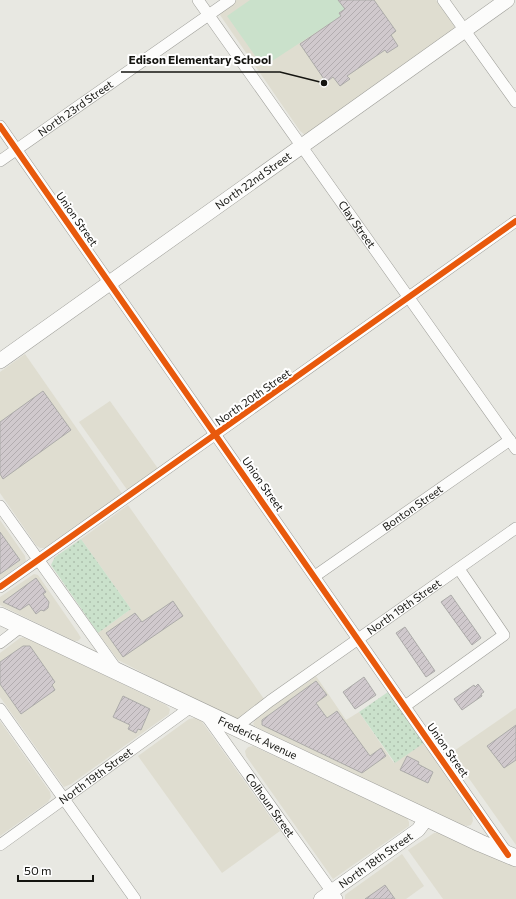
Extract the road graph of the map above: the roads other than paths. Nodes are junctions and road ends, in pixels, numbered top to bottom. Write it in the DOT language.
graph roads {
  1 [pos="198,0"];
  2 [pos="230,0"];
  3 [pos="443,0"];
  4 [pos="507,0"];
  5 [pos="209,15"];
  6 [pos="465,30"];
  7 [pos="516,102"];
  8 [pos="0,126"];
  9 [pos="301,145"];
  10 [pos="17,150"];
  11 [pos="0,161"];
  12 [pos="516,221"];
  13 [pos="110,284"];
  14 [pos="410,298"];
  15 [pos="0,361"];
  16 [pos="216,435"];
  17 [pos="513,444"];
  18 [pos="0,506"];
  19 [pos="516,528"];
  20 [pos="38,559"];
  21 [pos="458,569"];
  22 [pos="315,576"];
  23 [pos="0,587"];
  24 [pos="0,616"];
  25 [pos="22,626"];
  26 [pos="359,639"];
  27 [pos="0,643"];
  28 [pos="118,671"];
  29 [pos="405,706"];
  30 [pos="0,709"];
  31 [pos="197,709"];
  32 [pos="235,728"];
  33 [pos="64,799"];
  34 [pos="427,818"];
  35 [pos="0,845"];
  36 [pos="512,857"];
  37 [pos="330,896"];
  38 [pos="135,899"];
  1 -- 5 [label="street, Clay Street"];
  2 -- 5 [label="street, North 23rd Street"];
  3 -- 6 [label="street"];
  4 -- 6 [label="main road, North 22nd Street"];
  5 -- 9 [label="street, Clay Street"];
  5 -- 10 [label="street, North 23rd Street"];
  6 -- 7 [label="street"];
  6 -- 9 [label="main road, North 22nd Street"];
  8 -- 10 [label="street, Union Street"];
  9 -- 13 [label="main road, North 22nd Street"];
  9 -- 14 [label="street, Clay Street"];
  10 -- 11 [label="street, North 23rd Street"];
  10 -- 13 [label="street, Union Street"];
  12 -- 14 [label="street, North 20th Street"];
  13 -- 15 [label="main road, North 22nd Street"];
  13 -- 16 [label="street, Union Street"];
  14 -- 16 [label="street, North 20th Street"];
  14 -- 17 [label="street, Clay Street"];
  16 -- 20 [label="street, North 20th Street"];
  16 -- 22 [label="street, Union Street"];
  17 -- 22 [label="street, Bonton Street"];
  18 -- 20 [label="street"];
  19 -- 21 [label="street, North 19th Street"];
  20 -- 23 [label="street, North 20th Street"];
  20 -- 28 [label="street"];
  21 -- 26 [label="street, North 19th Street"];
  21 -- 29 [label="street"];
  22 -- 26 [label="street, Union Street"];
  24 -- 25 [label="main road, Frederick Avenue"];
  25 -- 27 [label="street"];
  25 -- 28 [label="main road, Frederick Avenue"];
  26 -- 29 [label="street, Union Street"];
  26 -- 32 [label="street, North 19th Street"];
  28 -- 31 [label="main road, Frederick Avenue"];
  29 -- 36 [label="street, Union Street"];
  30 -- 33 [label="street"];
  31 -- 32 [label="main road, Frederick Avenue"];
  31 -- 33 [label="street, North 19th Street"];
  31 -- 37 [label="street, Colhoun Street"];
  32 -- 34 [label="main road, Frederick Avenue"];
  33 -- 35 [label="street, North 19th Street"];
  33 -- 38 [label="street"];
  34 -- 36 [label="main road, Frederick Avenue"];
  34 -- 37 [label="street, North 18th Street"];
}
